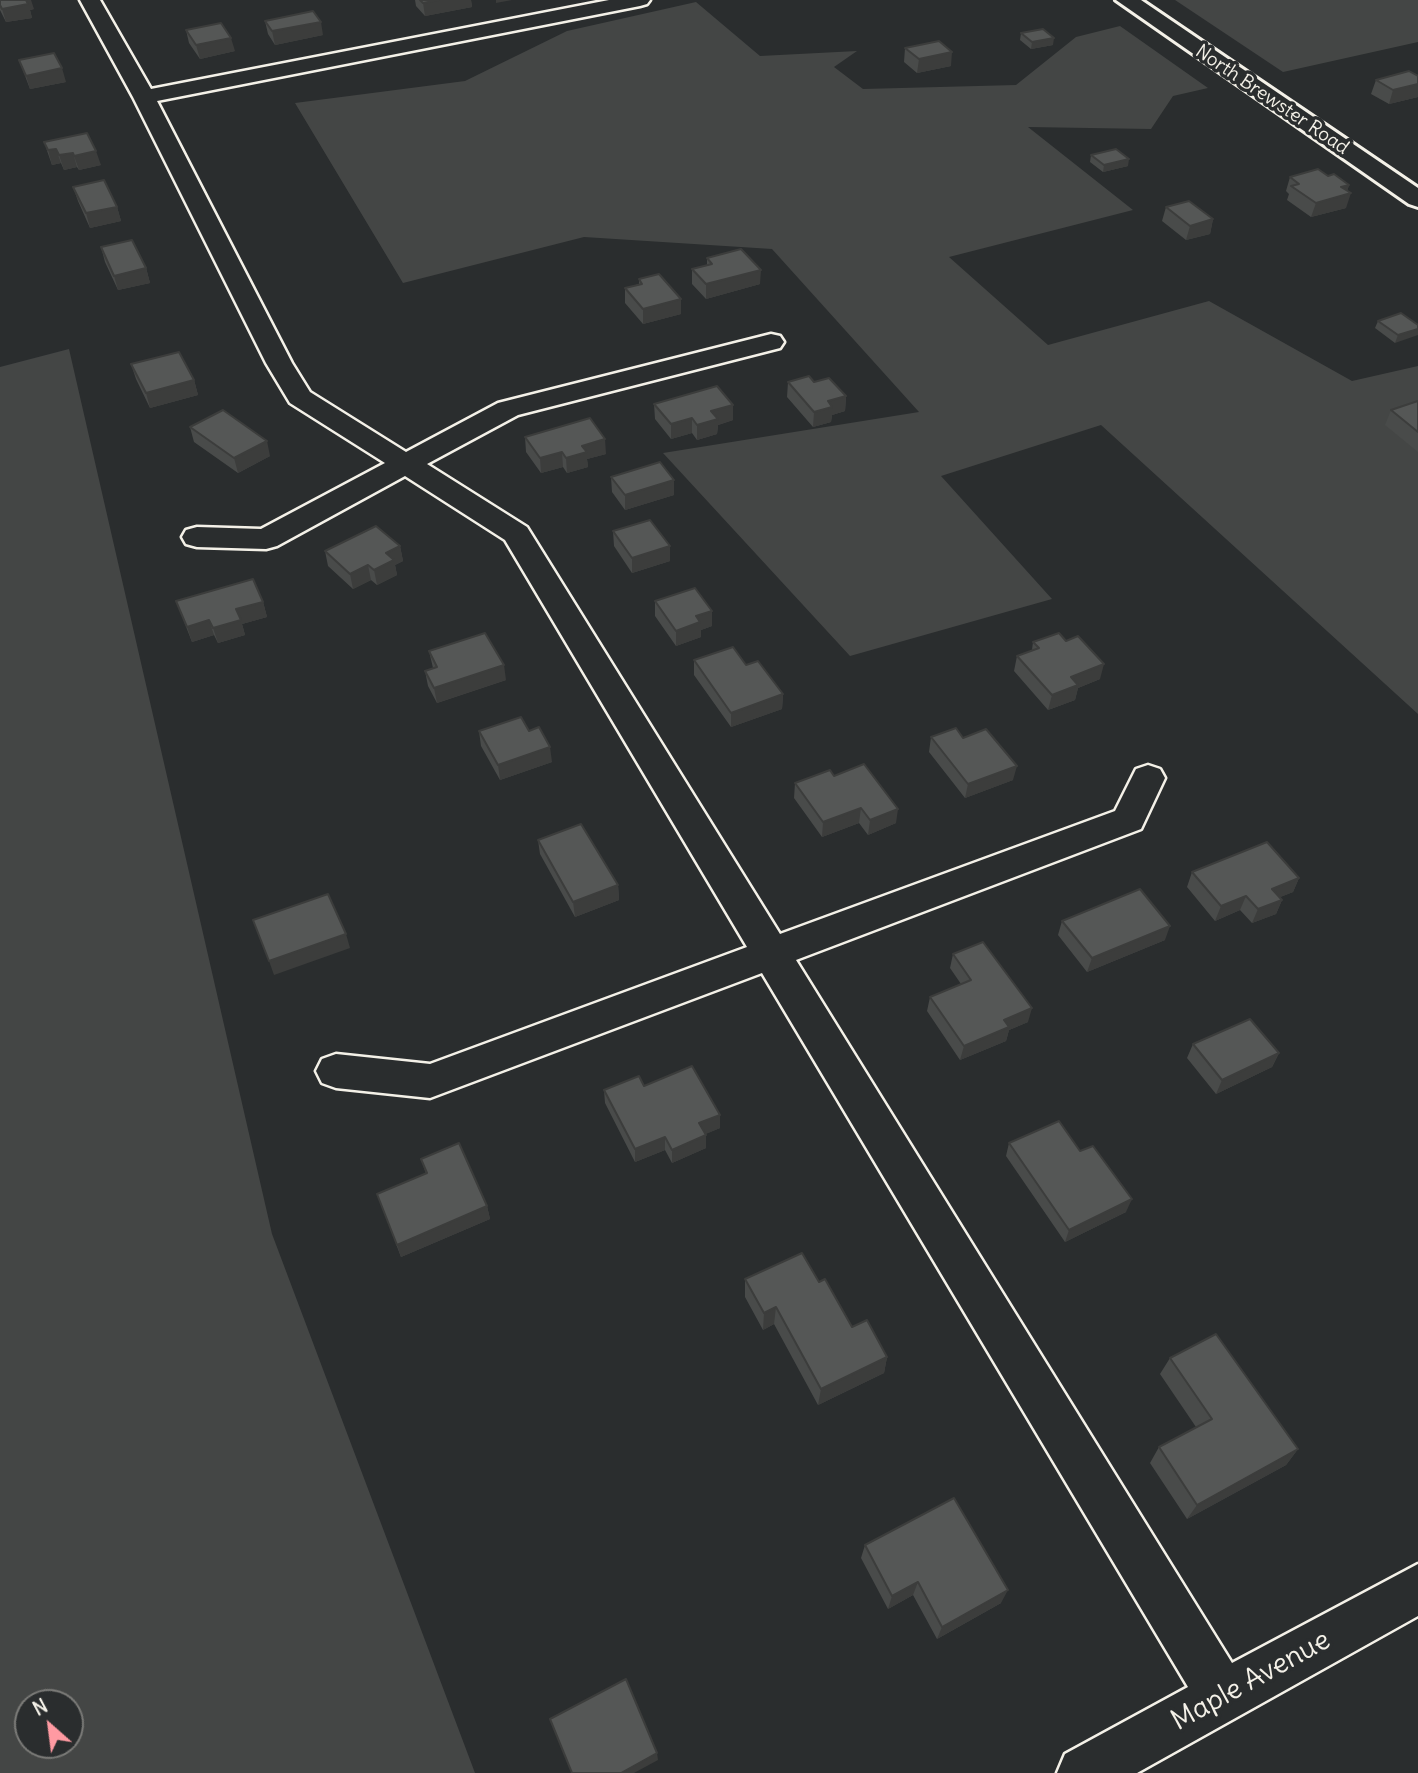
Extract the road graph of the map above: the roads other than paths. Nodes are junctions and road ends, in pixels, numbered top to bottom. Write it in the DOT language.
graph roads {
  1 [pos="90,0"];
  2 [pos="640,0"];
  3 [pos="1126,0"];
  4 [pos="144,97"];
  5 [pos="1418,199"];
  6 [pos="771,342"];
  7 [pos="407,464"];
  8 [pos="197,537"];
  9 [pos="1148,778"];
  10 [pos="771,955"];
  11 [pos="336,1071"];
  12 [pos="1418,1589"];
  13 [pos="1223,1696"];
  14 [pos="1084,1773"];
  1 -- 4 [label="street"];
  2 -- 4 [label="street"];
  3 -- 5 [label="main road, North Brewster Road"];
  4 -- 7 [label="street"];
  6 -- 7 [label="street"];
  7 -- 8 [label="street"];
  7 -- 10 [label="street"];
  9 -- 10 [label="street"];
  10 -- 11 [label="street"];
  10 -- 13 [label="street"];
  12 -- 13 [label="street, Maple Avenue"];
  13 -- 14 [label="street, Maple Avenue"];
}
